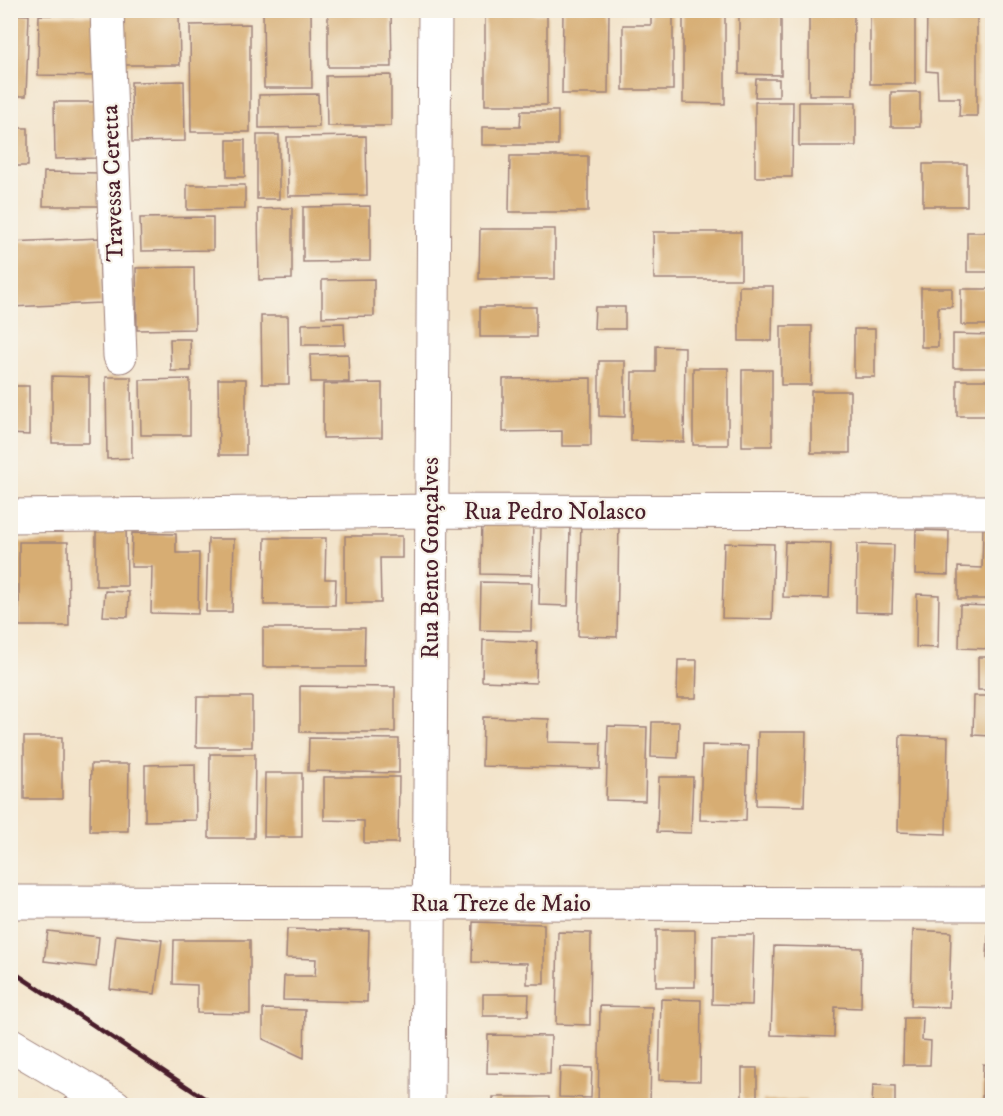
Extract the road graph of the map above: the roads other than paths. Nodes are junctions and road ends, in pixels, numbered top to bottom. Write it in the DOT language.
graph roads {
  1 [pos="107,10"];
  2 [pos="435,10"];
  3 [pos="120,356"];
  4 [pos="431,512"];
  5 [pos="993,512"];
  6 [pos="10,516"];
  7 [pos="10,902"];
  8 [pos="428,904"];
  9 [pos="993,904"];
  10 [pos="10,1044"];
  11 [pos="115,1106"];
  12 [pos="428,1106"];
  1 -- 3 [label="street, Travessa Ceretta"];
  2 -- 4 [label="street, Rua Bento Gonçalves"];
  4 -- 5 [label="street, Rua Pedro Nolasco"];
  4 -- 6 [label="street, Rua Pedro Nolasco"];
  4 -- 8 [label="street, Rua Bento Gonçalves"];
  7 -- 8 [label="street, Rua Treze de Maio"];
  8 -- 9 [label="street, Rua Treze de Maio"];
  8 -- 12 [label="street, Rua Bento Gonçalves"];
  10 -- 11 [label="street"];
}
